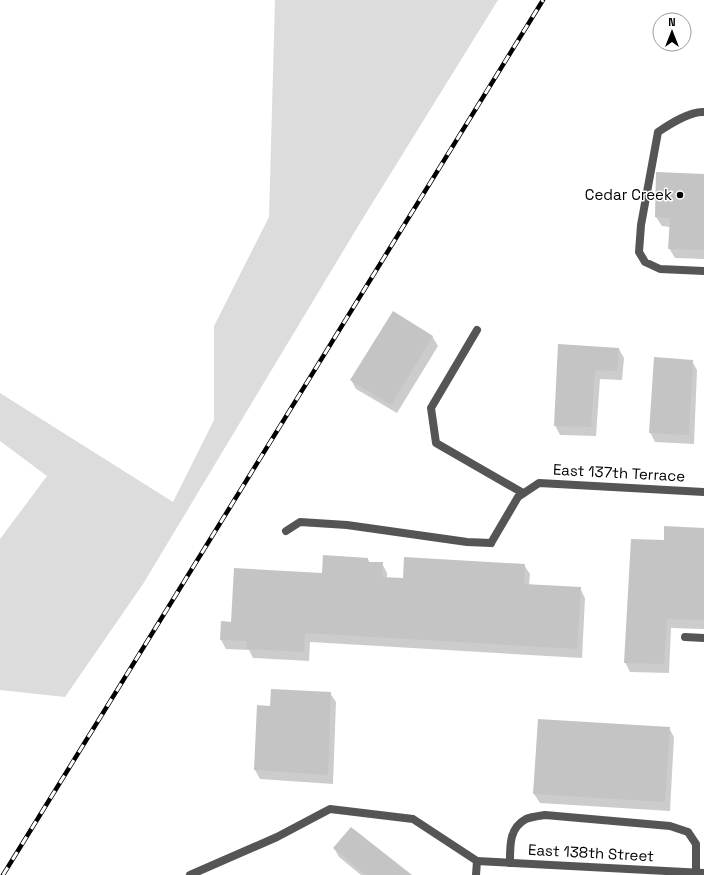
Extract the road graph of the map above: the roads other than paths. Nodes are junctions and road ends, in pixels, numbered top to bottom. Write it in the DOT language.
graph roads {
  1 [pos="704,112"];
  2 [pos="704,271"];
  3 [pos="477,330"];
  4 [pos="704,492"];
  5 [pos="523,493"];
  6 [pos="286,531"];
  7 [pos="685,637"];
  8 [pos="704,638"];
  9 [pos="477,861"];
  10 [pos="510,863"];
  11 [pos="676,873"];
  12 [pos="700,873"];
  13 [pos="190,875"];
  14 [pos="476,875"];
  1 -- 2 [label="street"];
  3 -- 5 [label="street"];
  4 -- 5 [label="street, East 137th Terrace"];
  5 -- 6 [label="street, East 137th Terrace"];
  7 -- 8 [label="street"];
  9 -- 10 [label="street, East 138th Street"];
  9 -- 13 [label="street"];
  9 -- 14 [label="street"];
  10 -- 11 [label="street, East 138th Street"];
  10 -- 12 [label="street"];
  11 -- 12 [label="street, East 138th Street"];
}
